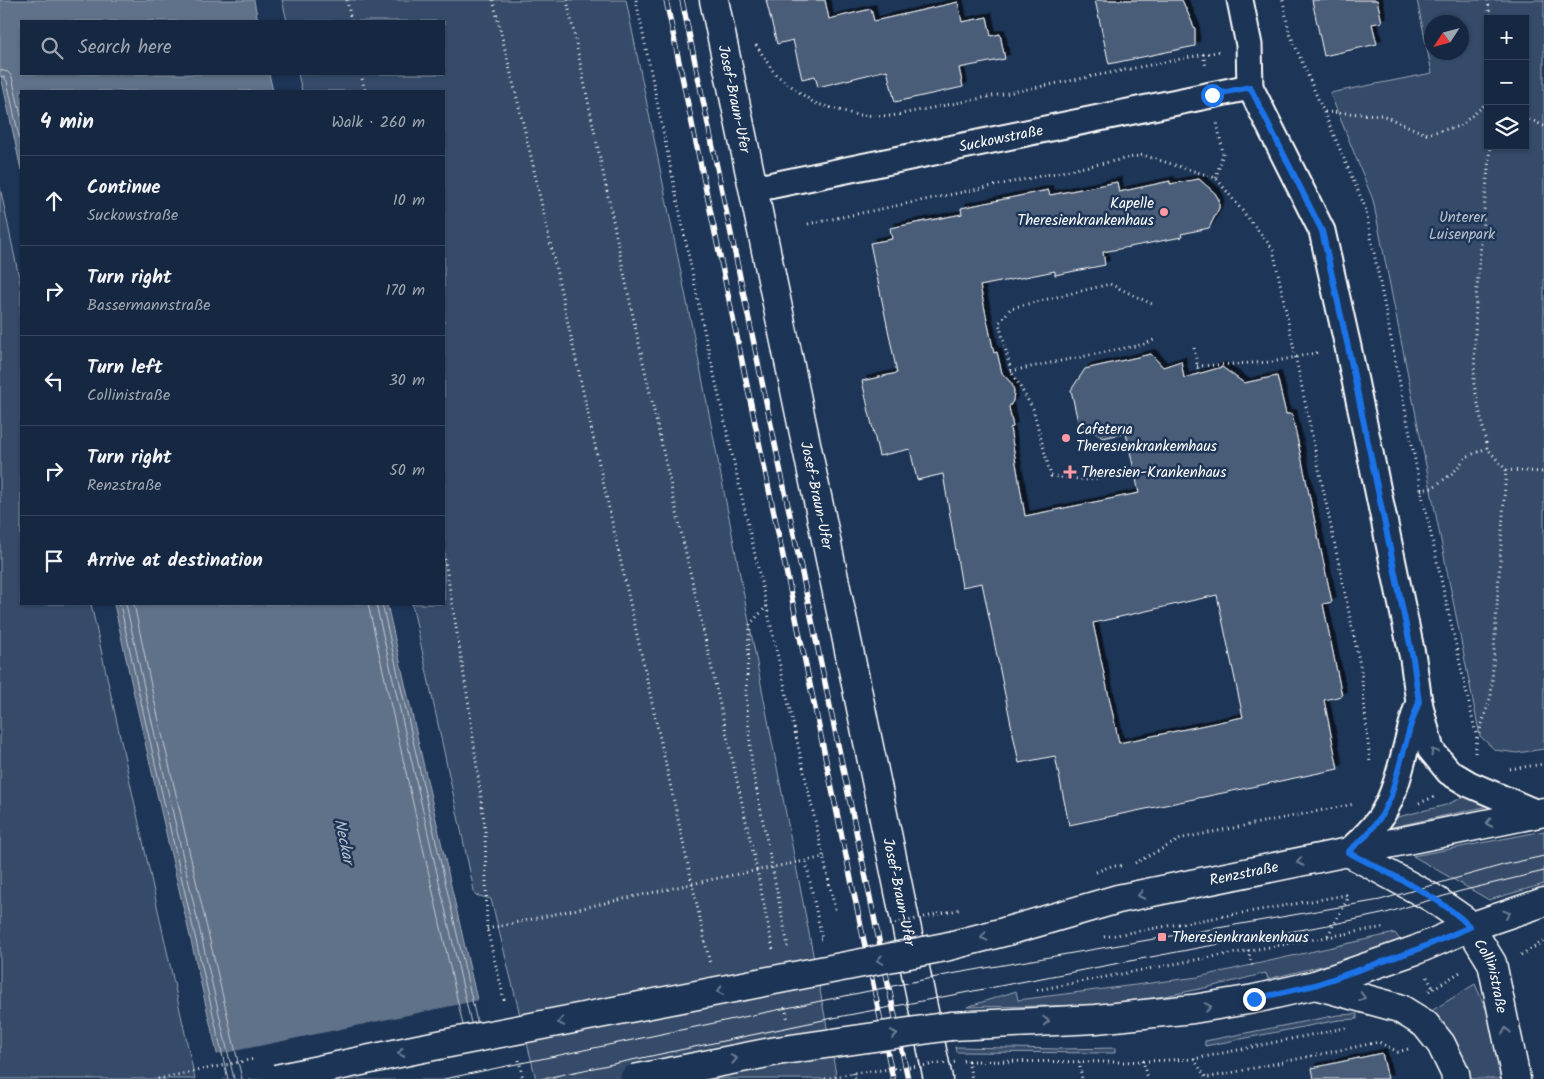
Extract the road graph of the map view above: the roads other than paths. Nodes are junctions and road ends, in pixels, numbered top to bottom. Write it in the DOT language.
graph roads {
  1 [pos="714,0"];
  2 [pos="1240,0"];
  3 [pos="1250,87"];
  4 [pos="754,189"];
  5 [pos="1419,702"];
  6 [pos="1540,813"];
  7 [pos="1348,852"];
  8 [pos="1544,902"];
  9 [pos="1470,927"];
  10 [pos="1315,985"];
  11 [pos="948,1070"];
  12 [pos="276,1079"];
  13 [pos="634,1079"];
  14 [pos="1456,1079"];
  15 [pos="1516,1079"];
  1 -- 4 [label="main road, Josef-Braun-Ufer"];
  2 -- 3 [label="street"];
  3 -- 4 [label="street, Suckowstraße"];
  3 -- 5 [label="street"];
  4 -- 11 [label="main road, Josef-Braun-Ufer"];
  6 -- 5 [label="street, one-way"];
  5 -- 7 [label="street"];
  6 -- 7 [label="main road, Renzstraße, one-way"];
  7 -- 9 [label="main road, Collinistraße"];
  7 -- 12 [label="main road, Renzstraße, one-way, bridge"];
  9 -- 8 [label="main road, one-way"];
  9 -- 10 [label="main road"];
  15 -- 9 [label="main road, Collinistraße, one-way"];
  13 -- 10 [label="main road, one-way, bridge"];
  10 -- 14 [label="main road, one-way"];
}
